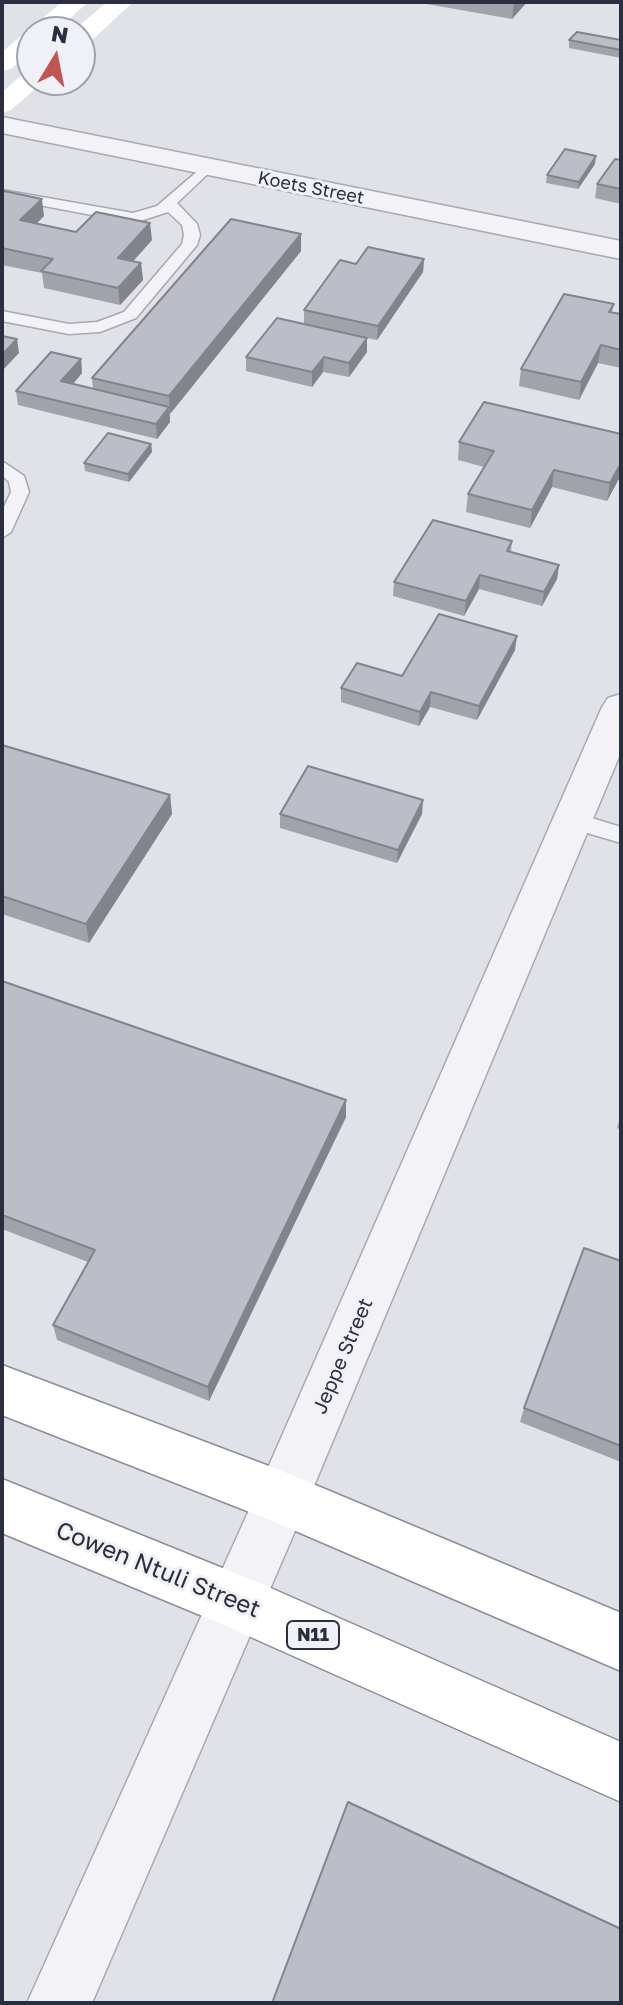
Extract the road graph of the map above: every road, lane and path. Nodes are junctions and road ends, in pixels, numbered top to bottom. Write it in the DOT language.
graph roads {
  1 [pos="76,2"];
  2 [pos="121,2"];
  3 [pos="59,16"];
  4 [pos="96,24"];
  5 [pos="2,125"];
  6 [pos="207,167"];
  7 [pos="2,194"];
  8 [pos="169,204"];
  9 [pos="621,250"];
  10 [pos="2,316"];
  11 [pos="2,466"];
  12 [pos="2,532"];
  13 [pos="621,707"];
  14 [pos="572,820"];
  15 [pos="621,835"];
  16 [pos="2,1390"];
  17 [pos="282,1498"];
  18 [pos="2,1506"];
  19 [pos="237,1602"];
  20 [pos="621,1642"];
  21 [pos="621,1772"];
  22 [pos="59,2003"];
  1 -- 3 [label="main road"];
  2 -- 4 [label="main road"];
  5 -- 6 [label="street, Koets Street"];
  6 -- 8 [label="lane"];
  6 -- 9 [label="street, Koets Street"];
  7 -- 8 [label="lane"];
  8 -- 10 [label="lane"];
  11 -- 12 [label="lane"];
  13 -- 14 [label="street, Jeppe Street"];
  14 -- 15 [label="lane"];
  14 -- 17 [label="street, Jeppe Street"];
  16 -- 17 [label="main road"];
  17 -- 19 [label="street, Jeppe Street"];
  17 -- 20 [label="main road"];
  18 -- 19 [label="main road, Cowen Ntuli Street / N11"];
  19 -- 21 [label="main road, Cowen Ntuli Street / N11"];
  19 -- 22 [label="street, Jeppe Street"];
}
